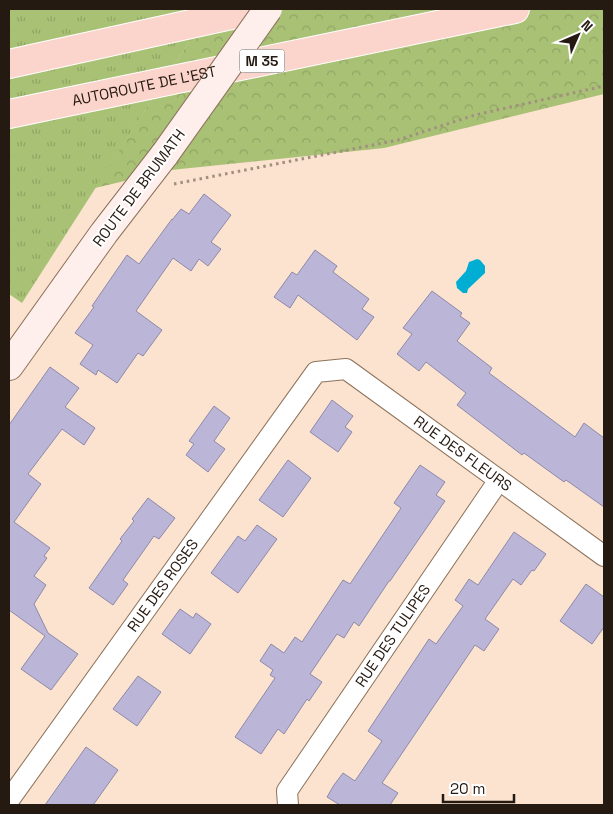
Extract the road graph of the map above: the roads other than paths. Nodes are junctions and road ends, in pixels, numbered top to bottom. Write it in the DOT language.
graph roads {
  1 [pos="259,9"];
  2 [pos="268,9"];
  3 [pos="515,9"];
  4 [pos="9,64"];
  5 [pos="9,114"];
  6 [pos="9,366"];
  7 [pos="316,372"];
  8 [pos="499,480"];
  9 [pos="604,556"];
  10 [pos="288,798"];
  11 [pos="9,800"];
  1 -- 4 [label="highway"];
  2 -- 6 [label="main road, ROUTE DE BRUMATH, bridge"];
  3 -- 5 [label="highway, AUTOROUTE DE L’EST / M 35"];
  7 -- 8 [label="street, RUE DES FLEURS"];
  7 -- 11 [label="street, RUE DES ROSES"];
  8 -- 9 [label="street, RUE DES FLEURS"];
  8 -- 10 [label="street, RUE DES TULIPES"];
}
